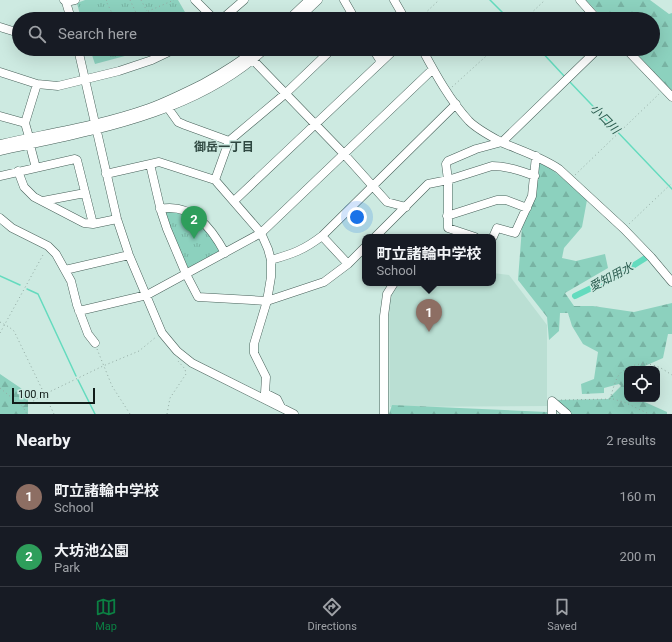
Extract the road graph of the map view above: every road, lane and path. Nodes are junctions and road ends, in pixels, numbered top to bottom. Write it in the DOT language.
graph roads {
  1 [pos="75,0"];
  2 [pos="107,0"];
  3 [pos="130,0"];
  4 [pos="141,0"];
  5 [pos="174,0"];
  6 [pos="195,0"];
  7 [pos="244,0"];
  8 [pos="309,0"];
  9 [pos="318,0"];
  10 [pos="344,0"];
  11 [pos="394,0"];
  12 [pos="439,0"];
  13 [pos="545,0"];
  14 [pos="580,0"];
  15 [pos="65,1"];
  16 [pos="69,12"];
  17 [pos="112,12"];
  18 [pos="135,12"];
  19 [pos="148,12"];
  20 [pos="207,12"];
  21 [pos="230,12"];
  22 [pos="296,12"];
  23 [pos="305,12"];
  24 [pos="351,12"];
  25 [pos="401,12"];
  26 [pos="426,12"];
  27 [pos="532,12"];
  28 [pos="591,12"];
  29 [pos="0,27"];
  30 [pos="12,31"];
  31 [pos="80,56"];
  32 [pos="160,56"];
  33 [pos="245,56"];
  34 [pos="247,56"];
  35 [pos="253,56"];
  36 [pos="325,56"];
  37 [pos="377,56"];
  38 [pos="387,56"];
  39 [pos="426,56"];
  40 [pos="486,56"];
  41 [pos="591,56"];
  42 [pos="633,56"];
  43 [pos="381,62"];
  44 [pos="433,69"];
  45 [pos="0,72"];
  46 [pos="85,80"];
  47 [pos="37,84"];
  48 [pos="665,89"];
  49 [pos="447,92"];
  50 [pos="285,94"];
  51 [pos="672,97"];
  52 [pos="456,104"];
  53 [pos="168,108"];
  54 [pos="0,116"];
  55 [pos="25,123"];
  56 [pos="315,125"];
  57 [pos="95,127"];
  58 [pos="29,141"];
  59 [pos="229,141"];
  60 [pos="502,142"];
  61 [pos="0,144"];
  62 [pos="0,151"];
  63 [pos="344,154"];
  64 [pos="536,156"];
  65 [pos="150,164"];
  66 [pos="36,168"];
  67 [pos="18,172"];
  68 [pos="106,174"];
  69 [pos="0,176"];
  70 [pos="535,176"];
  71 [pos="570,179"];
  72 [pos="215,180"];
  73 [pos="448,180"];
  74 [pos="672,183"];
  75 [pos="373,185"];
  76 [pos="85,193"];
  77 [pos="43,201"];
  78 [pos="234,201"];
  79 [pos="406,207"];
  80 [pos="527,208"];
  81 [pos="160,209"];
  82 [pos="447,216"];
  83 [pos="0,218"];
  84 [pos="117,219"];
  85 [pos="93,224"];
  86 [pos="624,229"];
  87 [pos="261,233"];
  88 [pos="378,234"];
  89 [pos="467,234"];
  90 [pos="494,234"];
  91 [pos="322,236"];
  92 [pos="48,246"];
  93 [pos="362,250"];
  94 [pos="225,253"];
  95 [pos="129,255"];
  96 [pos="271,260"];
  97 [pos="348,264"];
  98 [pos="65,270"];
  99 [pos="186,274"];
  100 [pos="672,282"];
  101 [pos="392,286"];
  102 [pos="147,296"];
  103 [pos="267,302"];
  104 [pos="79,311"];
  105 [pos="0,322"];
  106 [pos="4,324"];
  107 [pos="162,332"];
  108 [pos="0,333"];
  109 [pos="95,343"];
  110 [pos="179,354"];
  111 [pos="103,366"];
  112 [pos="672,375"];
  113 [pos="0,388"];
  114 [pos="45,394"];
  115 [pos="610,399"];
  116 [pos="552,401"];
  117 [pos="23,407"];
  118 [pos="281,407"];
  119 [pos="27,414"];
  120 [pos="54,414"];
  121 [pos="130,414"];
  122 [pos="167,414"];
  123 [pos="294,414"];
  124 [pos="384,414"];
  125 [pos="552,414"];
  126 [pos="567,414"];
  127 [pos="650,414"];
  1 -- 15 [label="street"];
  2 -- 17 [label="path"];
  3 -- 18 [label="path"];
  4 -- 19 [label="path"];
  5 -- 19 [label="path"];
  6 -- 20 [label="street"];
  7 -- 21 [label="street"];
  8 -- 22 [label="street"];
  9 -- 23 [label="street"];
  10 -- 24 [label="street"];
  11 -- 25 [label="street"];
  12 -- 26 [label="path"];
  13 -- 27 [label="path"];
  14 -- 28 [label="street"];
  15 -- 16 [label="street"];
  29 -- 30 [label="street"];
  31 -- 46 [label="street"];
  32 -- 46 [label="street"];
  33 -- 57 [label="street"];
  34 -- 53 [label="street"];
  35 -- 50 [label="street"];
  36 -- 50 [label="street"];
  37 -- 43 [label="street"];
  38 -- 43 [label="street"];
  39 -- 44 [label="street"];
  40 -- 49 [label="path"];
  41 -- 60 [label="street"];
  42 -- 48 [label="street"];
  43 -- 56 [label="street"];
  44 -- 49 [label="street"];
  44 -- 63 [label="street"];
  45 -- 47 [label="street"];
  46 -- 47 [label="street"];
  46 -- 57 [label="street"];
  47 -- 55 [label="street"];
  48 -- 51 [label="street"];
  48 -- 71 [label="path"];
  49 -- 52 [label="street"];
  50 -- 56 [label="street"];
  50 -- 59 [label="street"];
  52 -- 60 [label="street"];
  52 -- 75 [label="street"];
  53 -- 57 [label="street"];
  53 -- 59 [label="street"];
  54 -- 55 [label="street"];
  55 -- 58 [label="street"];
  56 -- 63 [label="street"];
  56 -- 78 [label="street"];
  57 -- 58 [label="street"];
  57 -- 68 [label="street"];
  58 -- 61 [label="street"];
  58 -- 62 [label="street"];
  58 -- 66 [label="street"];
  59 -- 72 [label="street"];
  60 -- 64 [label="street"];
  60 -- 73 [label="street"];
  63 -- 75 [label="street"];
  63 -- 87 [label="street"];
  64 -- 70 [label="street"];
  64 -- 71 [label="street"];
  65 -- 68 [label="street"];
  65 -- 72 [label="street"];
  65 -- 81 [label="street"];
  66 -- 67 [label="street"];
  66 -- 76 [label="street"];
  67 -- 69 [label="street"];
  67 -- 77 [label="street"];
  68 -- 84 [label="street"];
  70 -- 73 [label="street"];
  70 -- 80 [label="street"];
  71 -- 86 [label="street"];
  72 -- 78 [label="street"];
  73 -- 79 [label="street"];
  73 -- 82 [label="street"];
  74 -- 86 [label="path"];
  75 -- 79 [label="street"];
  75 -- 91 [label="street"];
  76 -- 77 [label="street"];
  76 -- 85 [label="street"];
  77 -- 85 [label="street"];
  78 -- 87 [label="street"];
  79 -- 88 [label="street"];
  80 -- 82 [label="street"];
  80 -- 90 [label="street"];
  81 -- 94 [label="street"];
  81 -- 99 [label="street"];
  82 -- 89 [label="street"];
  83 -- 92 [label="street"];
  84 -- 85 [label="street"];
  84 -- 95 [label="street"];
  86 -- 100 [label="street"];
  87 -- 94 [label="street"];
  87 -- 96 [label="street"];
  91 -- 96 [label="street"];
  91 -- 97 [label="street"];
  92 -- 98 [label="street"];
  92 -- 106 [label="path"];
  93 -- 97 [label="street"];
  94 -- 99 [label="street"];
  95 -- 98 [label="street"];
  95 -- 102 [label="street"];
  96 -- 103 [label="street"];
  97 -- 103 [label="street"];
  98 -- 104 [label="street"];
  99 -- 102 [label="street"];
  99 -- 103 [label="street"];
  101 -- 124 [label="street"];
  102 -- 104 [label="street"];
  102 -- 107 [label="street"];
  103 -- 118 [label="street"];
  104 -- 109 [label="street"];
  105 -- 106 [label="path"];
  106 -- 108 [label="path"];
  106 -- 114 [label="path"];
  107 -- 110 [label="street"];
  107 -- 111 [label="path"];
  109 -- 111 [label="path"];
  110 -- 118 [label="street"];
  110 -- 122 [label="path"];
  111 -- 114 [label="path"];
  111 -- 121 [label="path"];
  112 -- 115 [label="path"];
  113 -- 117 [label="path"];
  114 -- 117 [label="path"];
  114 -- 120 [label="path"];
  115 -- 116 [label="path"];
  115 -- 127 [label="path"];
  116 -- 125 [label="street"];
  116 -- 126 [label="street"];
  117 -- 119 [label="path"];
  118 -- 123 [label="street"];
}
